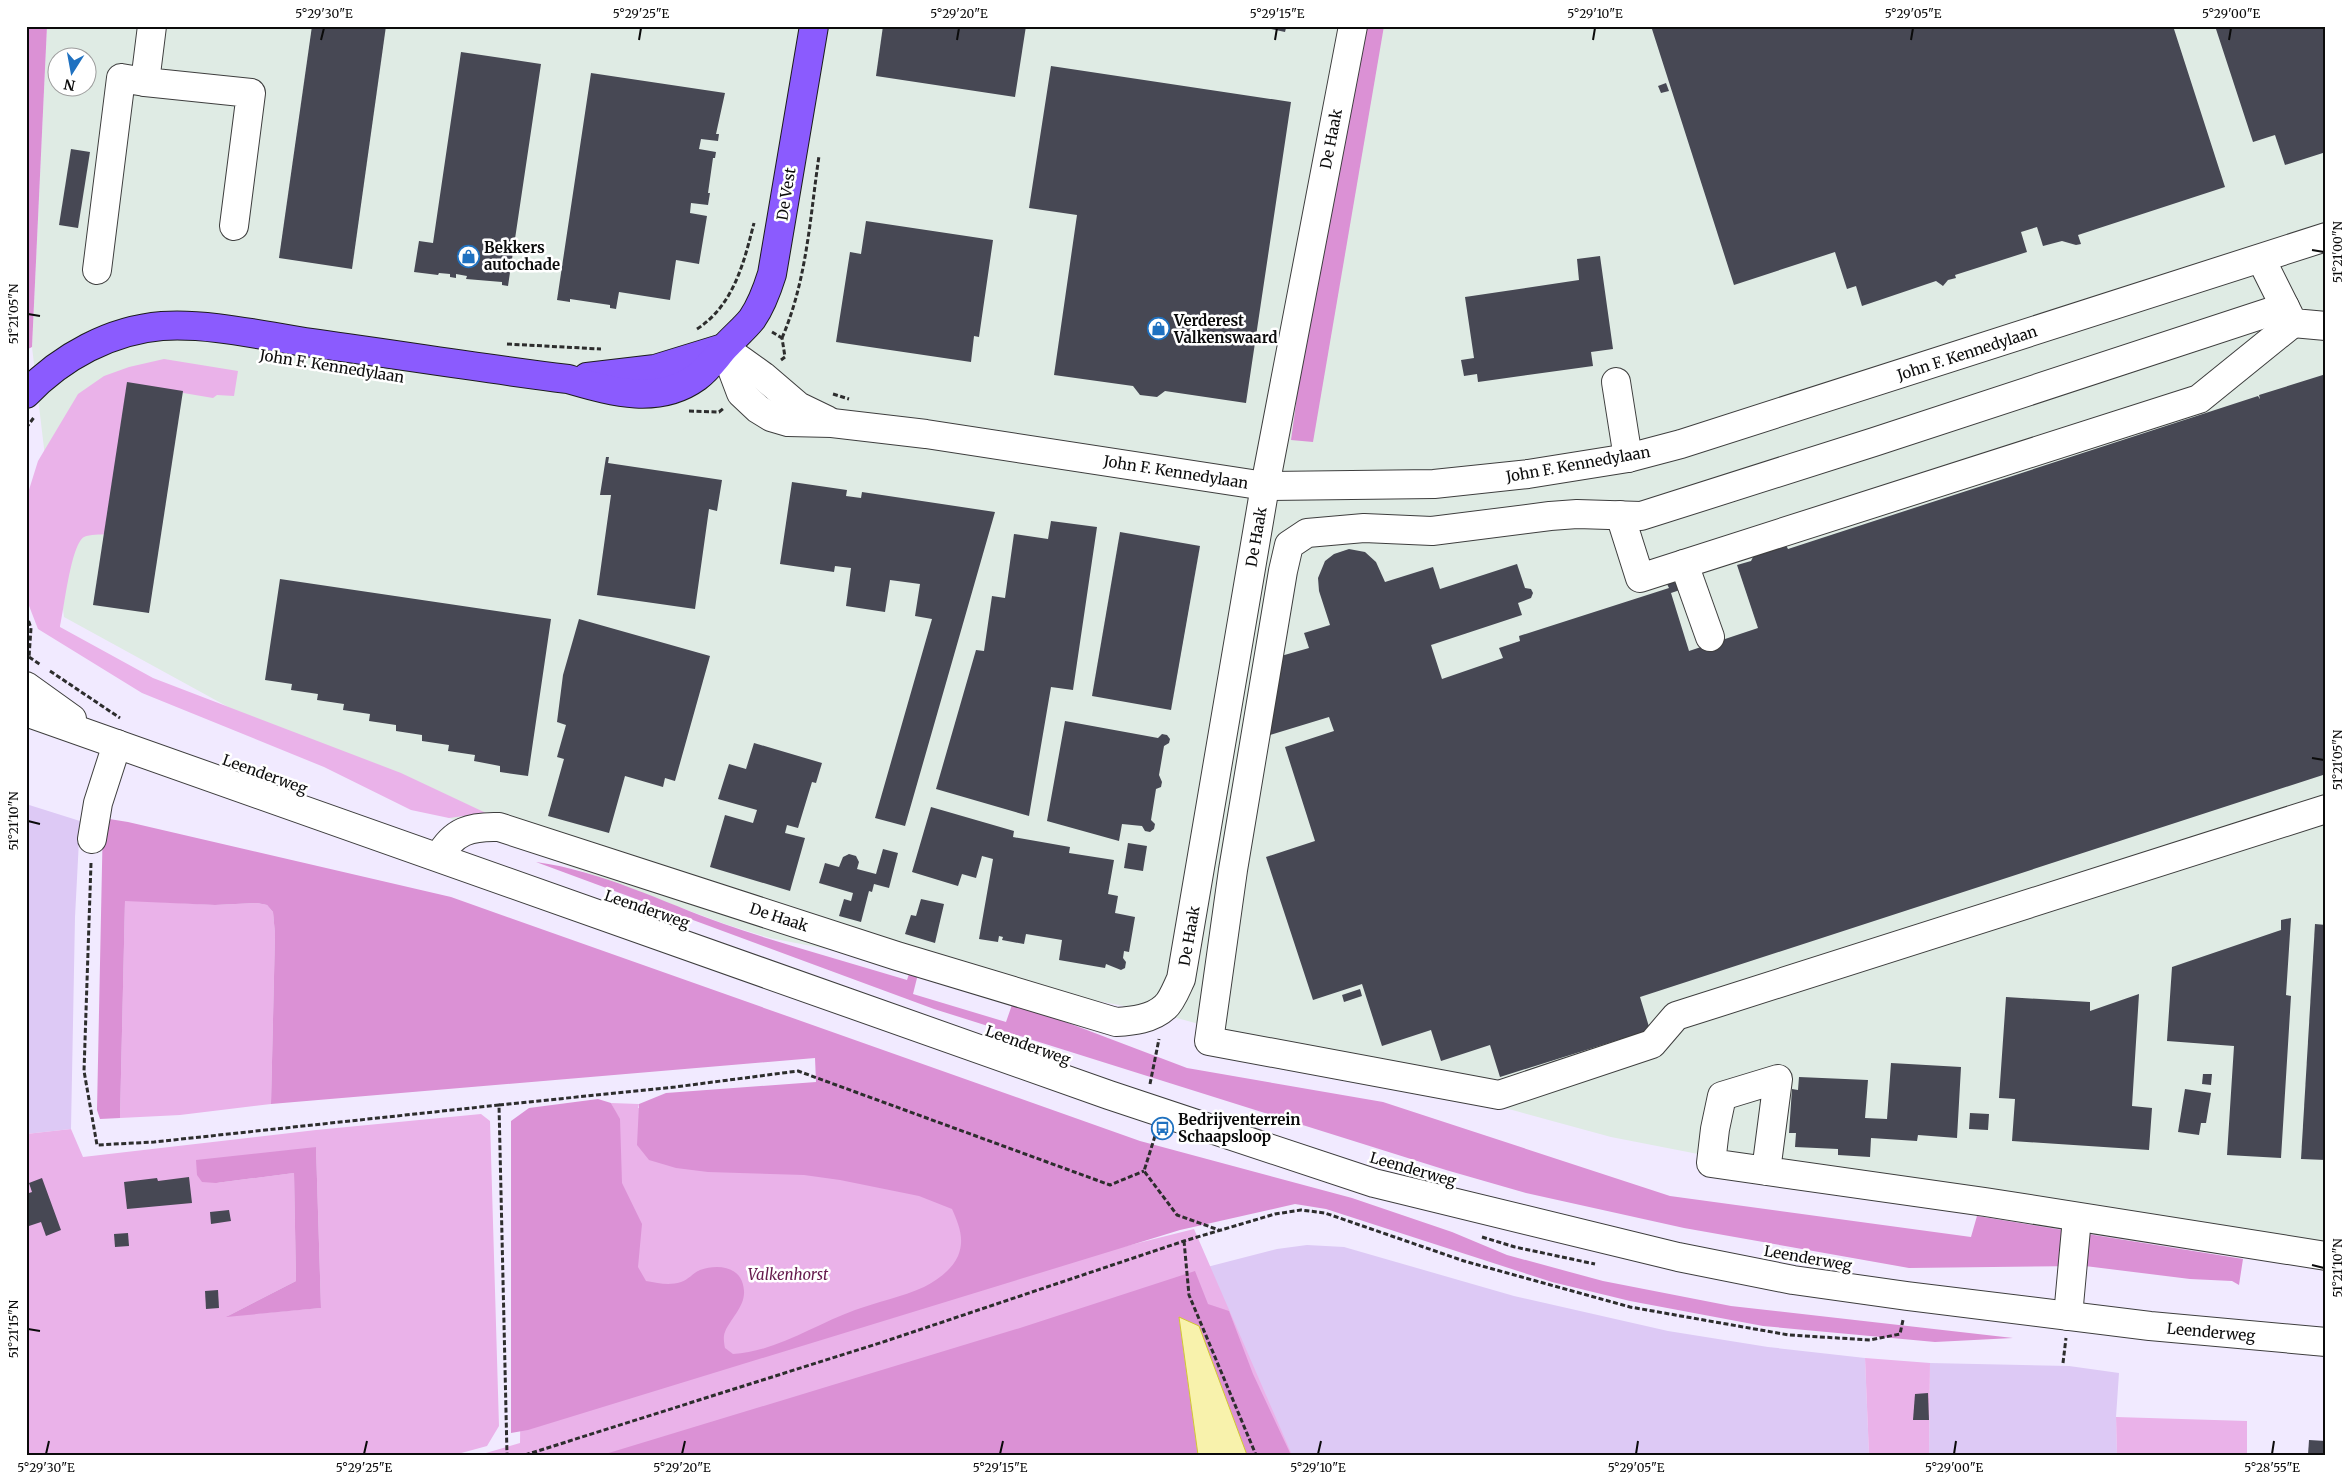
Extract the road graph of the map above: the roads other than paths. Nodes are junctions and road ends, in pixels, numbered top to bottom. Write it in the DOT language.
graph roads {
  1 [pos="152,26"];
  2 [pos="814,26"];
  3 [pos="1353,26"];
  4 [pos="145,82"];
  5 [pos="234,226"];
  6 [pos="2326,237"];
  7 [pos="2261,259"];
  8 [pos="97,270"];
  9 [pos="2289,315"];
  10 [pos="2326,326"];
  11 [pos="724,348"];
  12 [pos="1616,382"];
  13 [pos="34,402"];
  14 [pos="1628,458"];
  15 [pos="1264,486"];
  16 [pos="1620,515"];
  17 [pos="1684,564"];
  18 [pos="1710,637"];
  19 [pos="26,686"];
  20 [pos="26,712"];
  21 [pos="112,741"];
  22 [pos="2326,809"];
  23 [pos="92,840"];
  24 [pos="440,857"];
  25 [pos="1766,1171"];
  26 [pos="2077,1218"];
  27 [pos="2326,1256"];
  28 [pos="2068,1316"];
  29 [pos="2326,1342"];
  1 -- 4 [label="street"];
  2 -- 11 [label="main road, De Vest"];
  3 -- 15 [label="street, De Haak"];
  4 -- 5 [label="street"];
  4 -- 8 [label="street"];
  6 -- 7 [label="street, John F. Kennedylaan"];
  7 -- 9 [label="street"];
  7 -- 14 [label="street, John F. Kennedylaan"];
  9 -- 10 [label="street"];
  9 -- 16 [label="street"];
  9 -- 17 [label="street"];
  11 -- 13 [label="main road, John F. Kennedylaan"];
  11 -- 15 [label="street, John F. Kennedylaan"];
  12 -- 14 [label="street"];
  14 -- 15 [label="street, John F. Kennedylaan"];
  15 -- 24 [label="street, De Haak"];
  16 -- 17 [label="street"];
  16 -- 22 [label="street"];
  17 -- 18 [label="street"];
  19 -- 21 [label="street, Leenderweg"];
  20 -- 21 [label="street, Leenderweg"];
  21 -- 23 [label="street"];
  21 -- 24 [label="street, Leenderweg"];
  24 -- 28 [label="street, Leenderweg"];
  25 -- 26 [label="street"];
  26 -- 27 [label="street"];
  26 -- 28 [label="street"];
  28 -- 29 [label="street, Leenderweg"];
}
